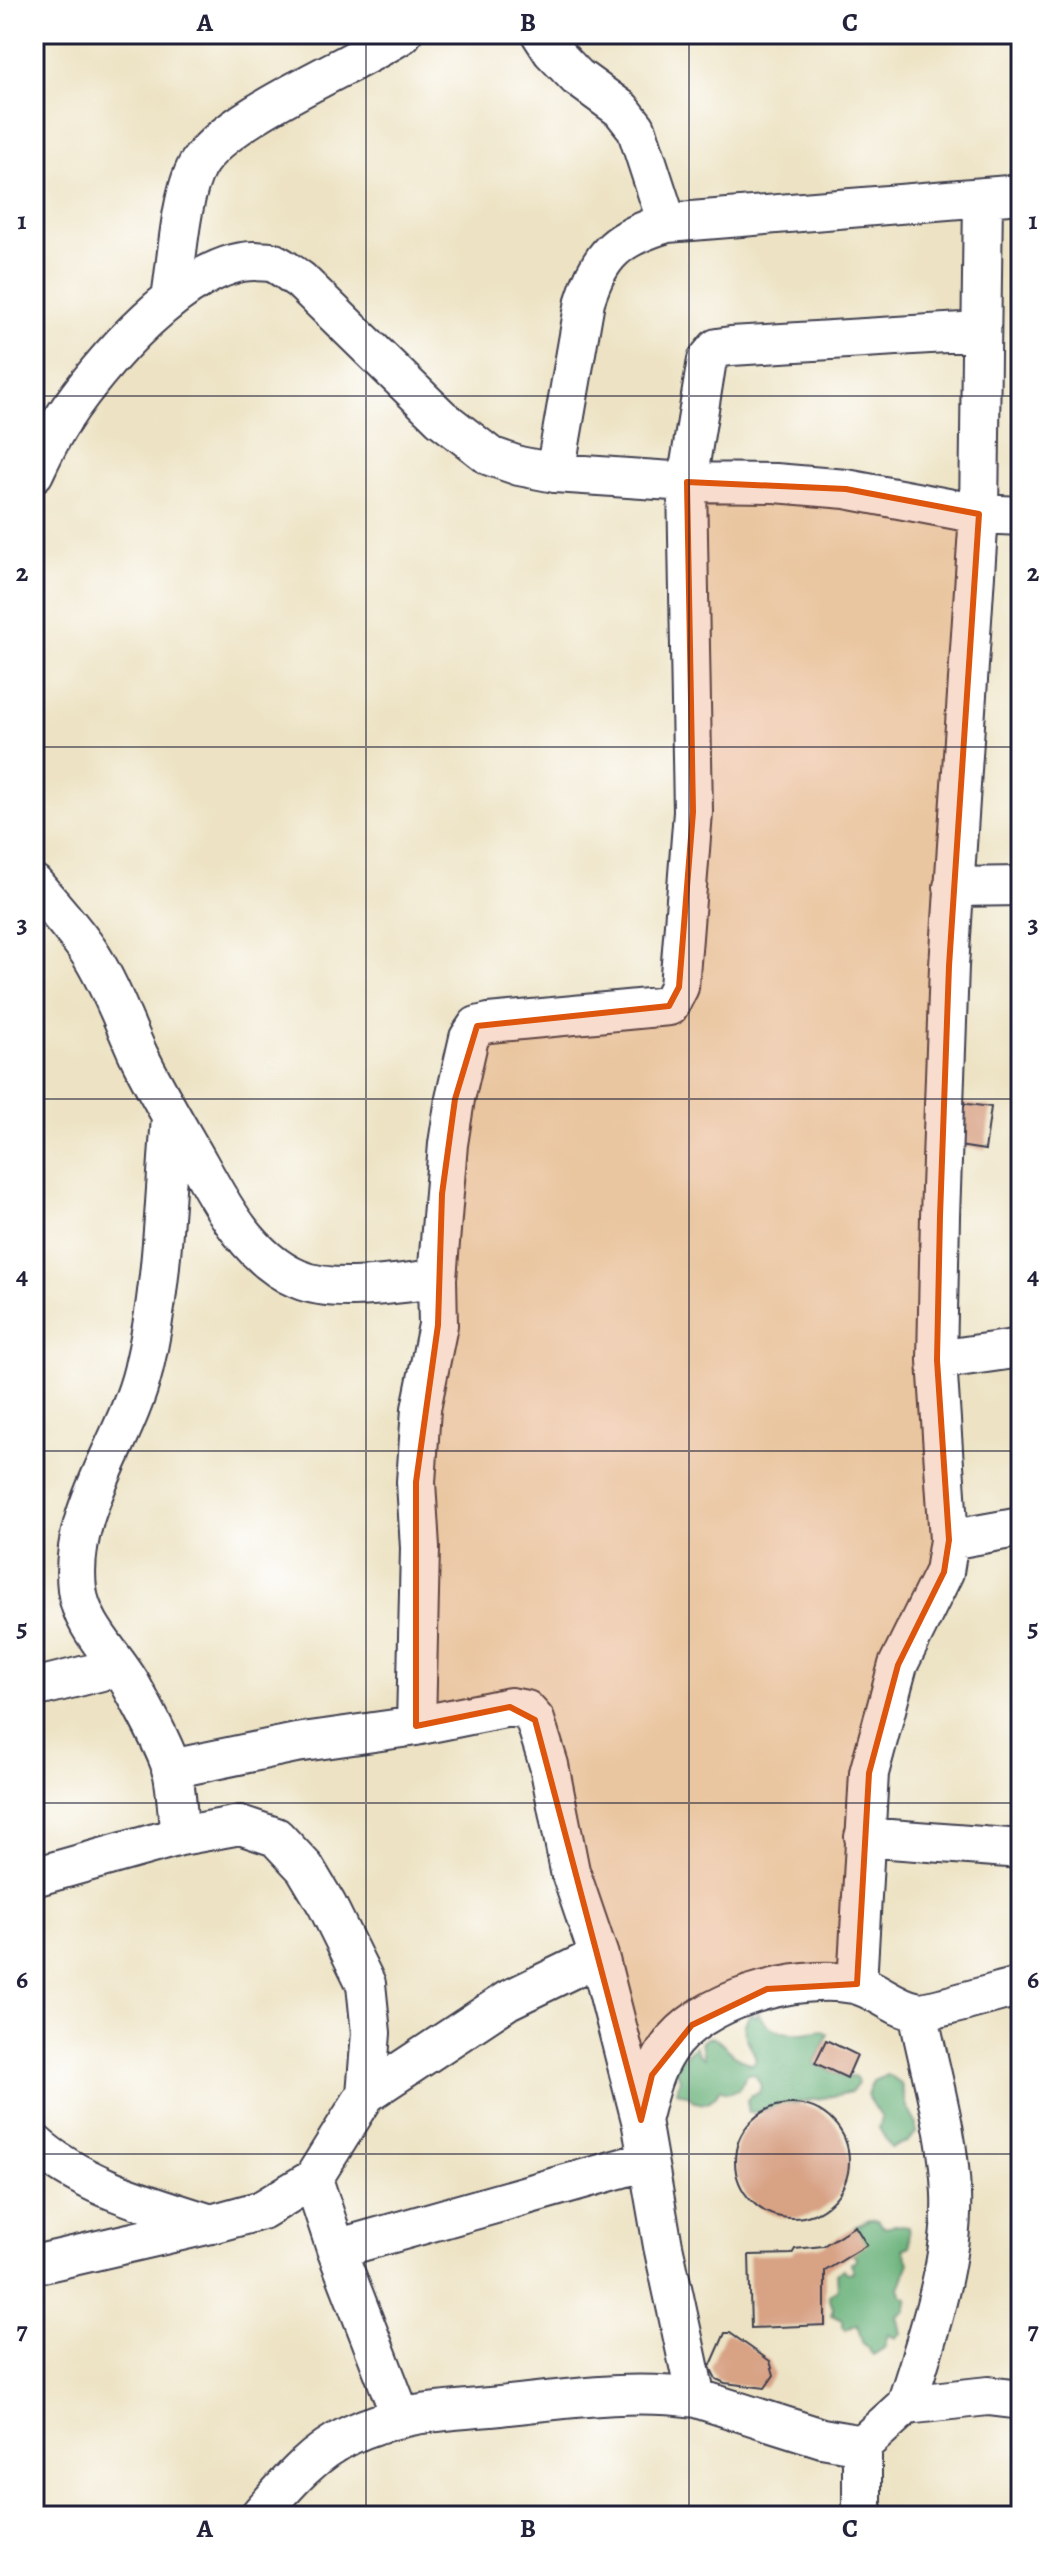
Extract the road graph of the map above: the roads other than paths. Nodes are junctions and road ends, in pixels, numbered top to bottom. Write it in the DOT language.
graph roads {
  1 [pos="402,34"];
  2 [pos="541,34"];
  3 [pos="1021,194"];
  4 [pos="983,197"];
  5 [pos="667,223"];
  6 [pos="171,298"];
  7 [pos="979,331"];
  8 [pos="34,473"];
  9 [pos="555,473"];
  10 [pos="687,482"];
  11 [pos="979,514"];
  12 [pos="1021,516"];
  13 [pos="34,884"];
  14 [pos="1021,886"];
  15 [pos="953,887"];
  16 [pos="171,1118"];
  17 [pos="437,1279"];
  18 [pos="1021,1348"];
  19 [pos="937,1360"];
  20 [pos="1021,1527"];
  21 [pos="949,1540"];
  22 [pos="118,1667"];
  23 [pos="34,1688"];
  24 [pos="416,1726"];
  25 [pos="171,1769"];
  26 [pos="180,1836"];
  27 [pos="864,1837"];
  28 [pos="1021,1849"];
  29 [pos="34,1877"];
  30 [pos="599,1956"];
  31 [pos="857,1984"];
  32 [pos="1021,1986"];
  33 [pos="918,2012"];
  34 [pos="366,2094"];
  35 [pos="641,2120"];
  36 [pos="34,2143"];
  37 [pos="647,2161"];
  38 [pos="313,2179"];
  39 [pos="211,2224"];
  40 [pos="336,2249"];
  41 [pos="34,2265"];
  42 [pos="696,2398"];
  43 [pos="1021,2400"];
  44 [pos="906,2405"];
  45 [pos="401,2417"];
  46 [pos="862,2445"];
  47 [pos="259,2516"];
  48 [pos="862,2516"];
  1 -- 6 [label="street"];
  2 -- 5 [label="street"];
  3 -- 4 [label="street"];
  4 -- 5 [label="street"];
  4 -- 7 [label="street"];
  5 -- 9 [label="street"];
  6 -- 8 [label="street"];
  6 -- 9 [label="street"];
  7 -- 10 [label="street"];
  7 -- 11 [label="street"];
  9 -- 10 [label="street"];
  10 -- 11 [label="street"];
  10 -- 17 [label="street"];
  11 -- 12 [label="street"];
  11 -- 15 [label="street"];
  13 -- 16 [label="street"];
  14 -- 15 [label="street"];
  15 -- 19 [label="street"];
  16 -- 17 [label="street"];
  16 -- 22 [label="street"];
  17 -- 24 [label="street"];
  18 -- 19 [label="street"];
  19 -- 21 [label="street"];
  20 -- 21 [label="street"];
  21 -- 27 [label="street"];
  22 -- 23 [label="street"];
  22 -- 25 [label="street"];
  24 -- 25 [label="street"];
  24 -- 30 [label="street"];
  25 -- 26 [label="street"];
  26 -- 29 [label="street"];
  26 -- 34 [label="street"];
  27 -- 28 [label="street"];
  27 -- 31 [label="street"];
  30 -- 34 [label="street"];
  30 -- 35 [label="street"];
  31 -- 33 [label="street"];
  31 -- 35 [label="street"];
  32 -- 33 [label="street"];
  33 -- 44 [label="street"];
  34 -- 38 [label="street"];
  35 -- 37 [label="street"];
  36 -- 39 [label="street"];
  37 -- 40 [label="street"];
  37 -- 42 [label="street"];
  38 -- 39 [label="street"];
  38 -- 40 [label="street"];
  39 -- 41 [label="street"];
  40 -- 45 [label="street"];
  42 -- 45 [label="street"];
  42 -- 46 [label="street"];
  43 -- 44 [label="street"];
  44 -- 46 [label="street"];
  45 -- 47 [label="street"];
  46 -- 48 [label="street"];
}
